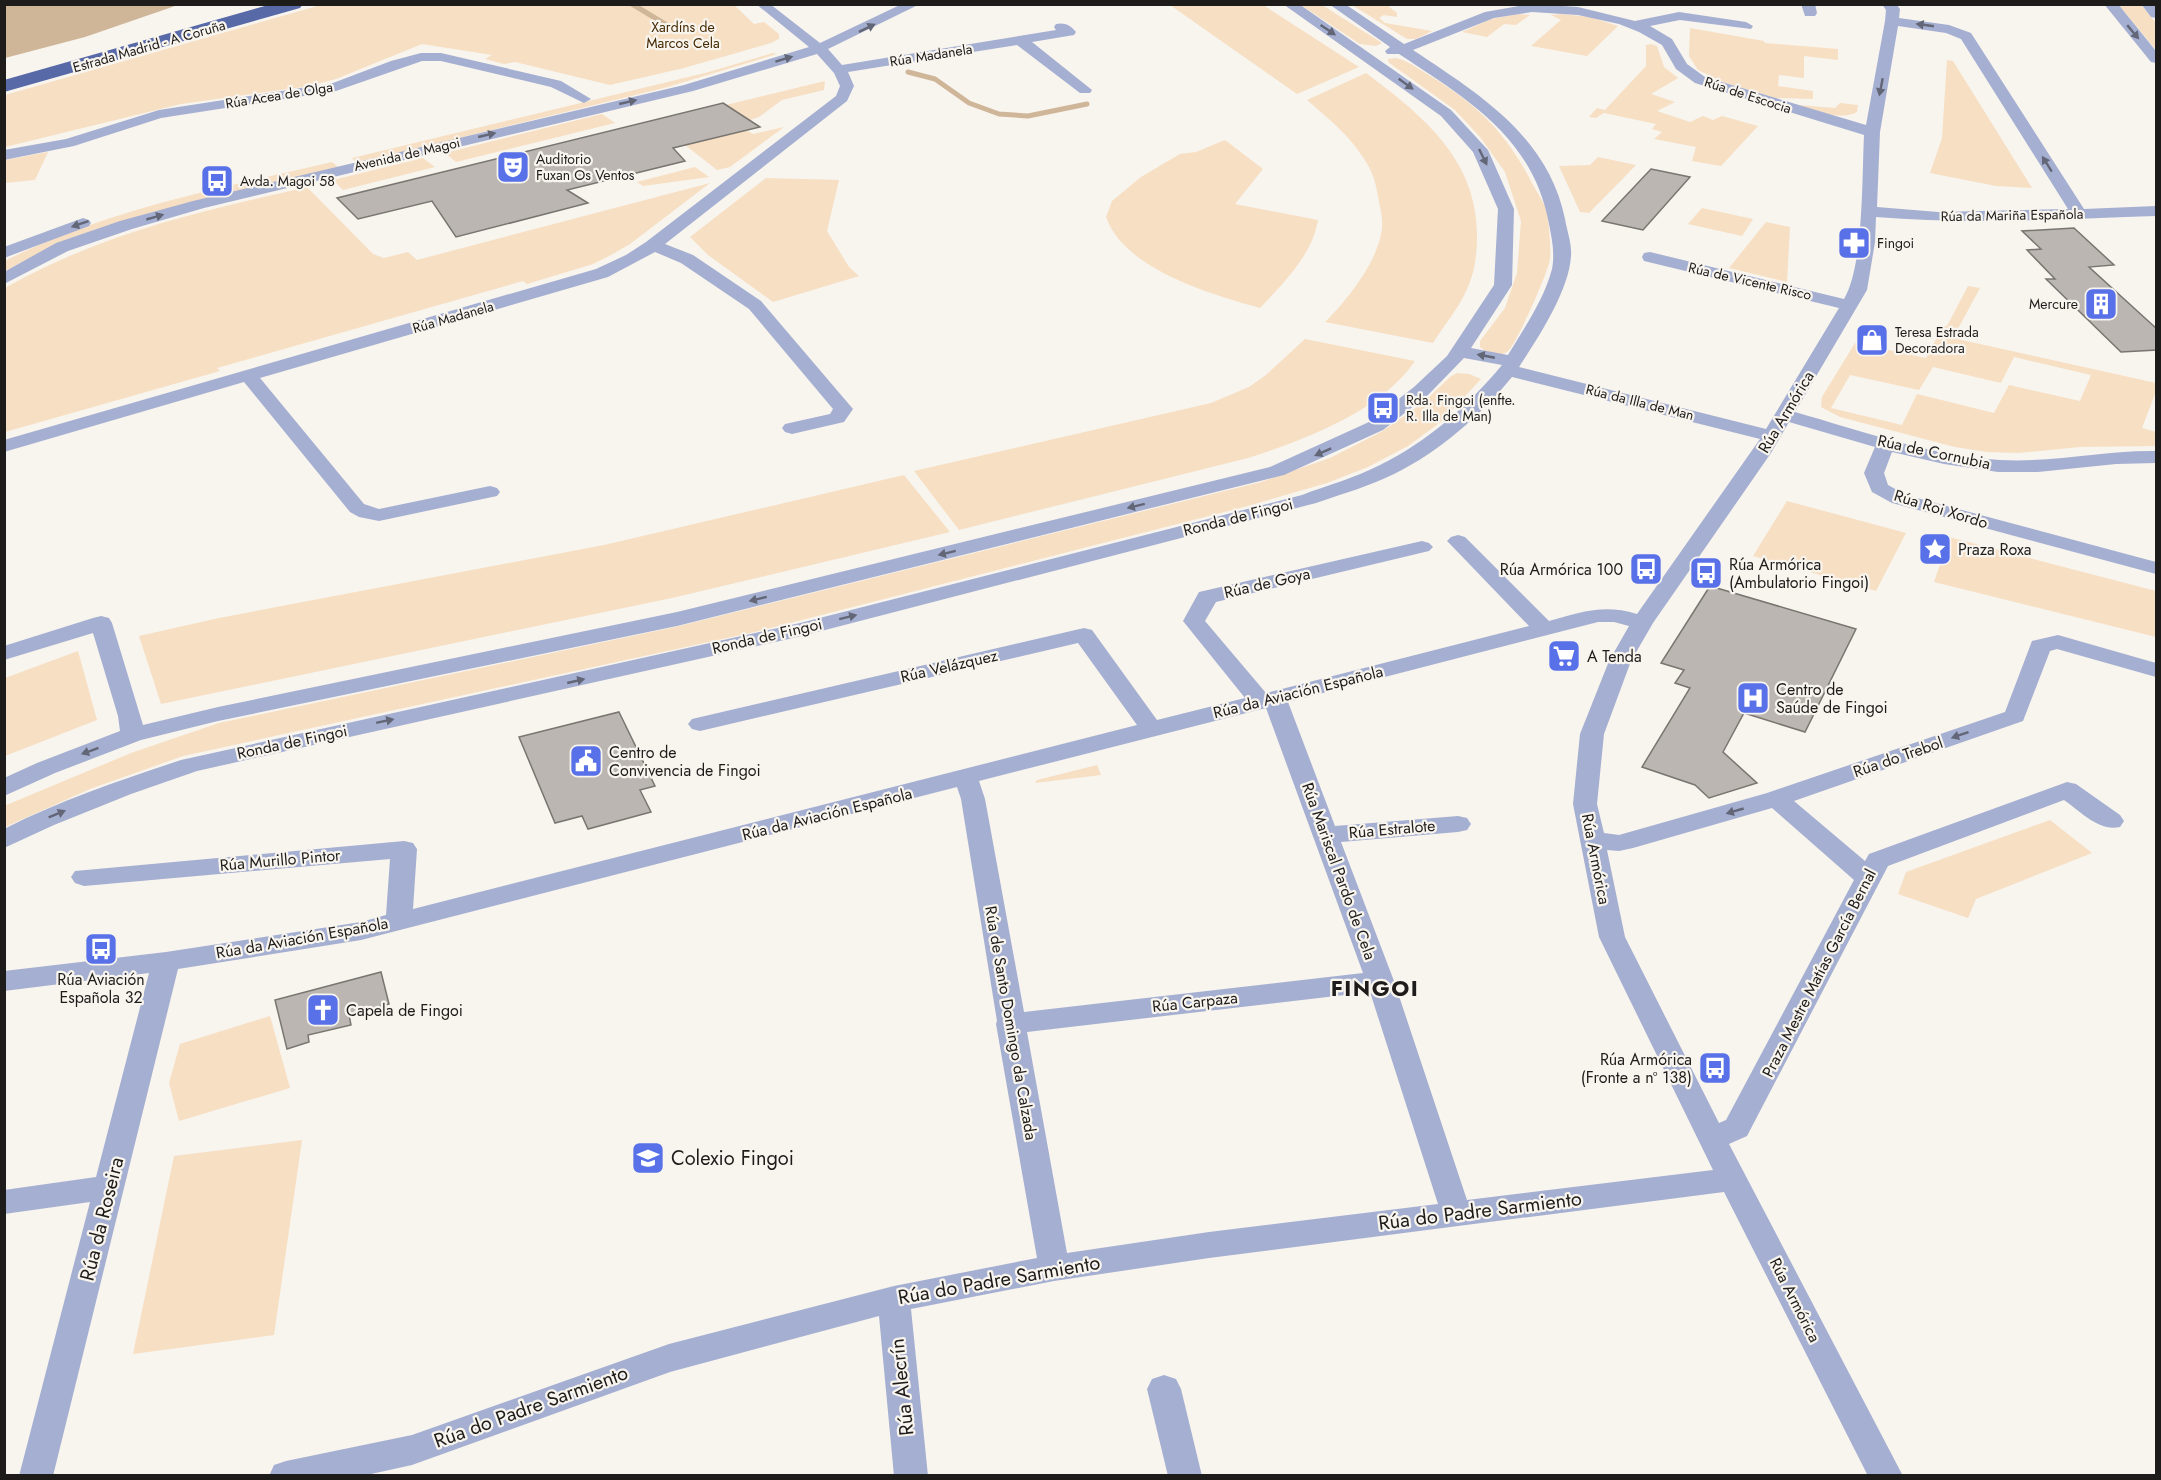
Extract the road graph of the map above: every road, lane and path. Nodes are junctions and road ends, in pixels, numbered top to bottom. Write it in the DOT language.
graph roads {
  1 [pos="294,4"];
  2 [pos="762,4"];
  3 [pos="885,4"];
  4 [pos="914,4"];
  5 [pos="1289,4"];
  6 [pos="1335,4"];
  7 [pos="2110,4"];
  8 [pos="2147,4"];
  9 [pos="1872,5"];
  10 [pos="1888,5"];
  11 [pos="1681,10"];
  12 [pos="2157,14"];
  13 [pos="1892,21"];
  14 [pos="1638,24"];
  15 [pos="1746,26"];
  16 [pos="1061,27"];
  17 [pos="1020,40"];
  18 [pos="1665,40"];
  19 [pos="813,44"];
  20 [pos="1403,49"];
  21 [pos="1366,56"];
  22 [pos="2157,59"];
  23 [pos="841,69"];
  24 [pos="4,88"];
  25 [pos="1085,90"];
  26 [pos="585,99"];
  27 [pos="1872,132"];
  28 [pos="4,155"];
  29 [pos="148,202"];
  30 [pos="2157,211"];
  31 [pos="1868,212"];
  32 [pos="2079,213"];
  33 [pos="93,219"];
  34 [pos="652,246"];
  35 [pos="4,254"];
  36 [pos="1650,257"];
  37 [pos="4,279"];
  38 [pos="1850,305"];
  39 [pos="1454,358"];
  40 [pos="1507,369"];
  41 [pos="248,375"];
  42 [pos="1785,415"];
  43 [pos="792,428"];
  44 [pos="1772,436"];
  45 [pos="1886,443"];
  46 [pos="4,446"];
  47 [pos="2157,457"];
  48 [pos="490,492"];
  49 [pos="1458,542"];
  50 [pos="1422,547"];
  51 [pos="2157,568"];
  52 [pos="1642,623"];
  53 [pos="1545,629"];
  54 [pos="4,652"];
  55 [pos="2157,670"];
  56 [pos="1268,700"];
  57 [pos="700,724"];
  58 [pos="1152,730"];
  59 [pos="134,735"];
  60 [pos="966,778"];
  61 [pos="4,788"];
  62 [pos="1776,799"];
  63 [pos="2111,821"];
  64 [pos="1458,824"];
  65 [pos="1326,835"];
  66 [pos="4,840"];
  67 [pos="1592,840"];
  68 [pos="84,877"];
  69 [pos="1868,878"];
  70 [pos="399,922"];
  71 [pos="166,961"];
  72 [pos="4,981"];
  73 [pos="1380,981"];
  74 [pos="1010,1024"];
  75 [pos="1712,1139"];
  76 [pos="1732,1179"];
  77 [pos="110,1187"];
  78 [pos="4,1202"];
  79 [pos="1458,1215"];
  80 [pos="1054,1268"];
  81 [pos="894,1299"];
  82 [pos="1164,1389"];
  83 [pos="36,1476"];
  84 [pos="286,1476"];
  85 [pos="911,1476"];
  86 [pos="1185,1476"];
  87 [pos="1886,1476"];
  1 -- 24 [label="highway, Estrada Madrid - A Coruña"];
  2 -- 19 [label="street"];
  3 -- 19 [label="street, Avenida de Magoi"];
  19 -- 4 [label="street, Avenida de Magoi, one-way"];
  5 -- 21 [label="street, one-way"];
  6 -- 20 [label="street, Ronda de Fingoi"];
  7 -- 22 [label="street, one-way"];
  8 -- 12 [label="street"];
  9 -- 10 [label="street"];
  10 -- 13 [label="street, Rúa Armórica"];
  11 -- 14 [label="street"];
  11 -- 15 [label="street"];
  11 -- 18 [label="street"];
  13 -- 27 [label="street, Rúa Armórica, one-way"];
  32 -- 13 [label="street, one-way"];
  14 -- 18 [label="street, Rúa de Escocia"];
  14 -- 20 [label="street, Rúa de Escocia"];
  16 -- 17 [label="street, Rúa Madanela"];
  17 -- 23 [label="street, Rúa Madanela"];
  17 -- 25 [label="street"];
  18 -- 27 [label="street, Rúa de Escocia"];
  19 -- 23 [label="street"];
  19 -- 26 [label="street, Avenida de Magoi"];
  37 -- 19 [label="street, Avenida de Magoi, one-way"];
  20 -- 21 [label="street"];
  20 -- 40 [label="street, Ronda de Fingoi"];
  21 -- 39 [label="street, one-way"];
  23 -- 34 [label="street, Rúa Madanela"];
  26 -- 28 [label="street, Rúa Acea de Olga"];
  26 -- 29 [label="street, Avenida de Magoi"];
  27 -- 31 [label="street, Rúa Armórica"];
  30 -- 32 [label="street, Rúa da Mariña Española"];
  31 -- 32 [label="street, Rúa da Mariña Española"];
  31 -- 38 [label="street, Rúa Armórica"];
  33 -- 35 [label="street, one-way"];
  34 -- 41 [label="street, Rúa Madanela"];
  34 -- 43 [label="street"];
  36 -- 38 [label="street, Rúa de Vicente Risco"];
  38 -- 42 [label="street, Rúa Armórica"];
  39 -- 40 [label="street"];
  39 -- 59 [label="street, one-way"];
  40 -- 44 [label="street, Rúa da Illa de Man"];
  66 -- 40 [label="street, Ronda de Fingoi, one-way"];
  41 -- 46 [label="street, Rúa Madanela"];
  41 -- 48 [label="street"];
  42 -- 44 [label="street, Rúa Armórica"];
  42 -- 45 [label="street, Rúa de Cornubia"];
  44 -- 52 [label="street, Rúa Armórica"];
  45 -- 47 [label="street, Rúa de Cornubia"];
  45 -- 51 [label="street, Rúa Roi Xordo"];
  49 -- 53 [label="street"];
  50 -- 56 [label="street, Rúa de Goya"];
  52 -- 53 [label="street, Rúa da Aviación Española"];
  52 -- 67 [label="street, Rúa Armórica"];
  53 -- 56 [label="street, Rúa da Aviación Española"];
  54 -- 59 [label="street"];
  55 -- 62 [label="street, Rúa do Trebol, one-way"];
  56 -- 58 [label="street, Rúa da Aviación Española"];
  56 -- 65 [label="street, Rúa Mariscal Pardo de Cela"];
  57 -- 58 [label="street, Rúa Velázquez"];
  58 -- 60 [label="street, Rúa da Aviación Española"];
  59 -- 61 [label="street, one-way"];
  60 -- 70 [label="street, Rúa da Aviación Española"];
  60 -- 74 [label="street, Rúa de Santo Domingo da Calzada"];
  62 -- 67 [label="street, Rúa do Trebol, one-way"];
  62 -- 69 [label="street"];
  63 -- 69 [label="street, Praza Mestre Matías García Bernal"];
  64 -- 65 [label="street, Rúa Estralote"];
  65 -- 73 [label="street, Rúa Mariscal Pardo de Cela"];
  67 -- 75 [label="street, Rúa Armórica"];
  68 -- 70 [label="street, Rúa Murillo Pintor"];
  69 -- 75 [label="street, Praza Mestre Matías García Bernal"];
  70 -- 71 [label="street, Rúa da Aviación Española"];
  71 -- 72 [label="street, Rúa da Aviación Española"];
  71 -- 77 [label="street, Rúa da Roseira"];
  73 -- 74 [label="street, Rúa Carpaza"];
  73 -- 79 [label="street, Rúa Mariscal Pardo de Cela"];
  74 -- 80 [label="street, Rúa de Santo Domingo da Calzada"];
  75 -- 76 [label="street, Rúa Armórica"];
  76 -- 79 [label="street, Rúa do Padre Sarmiento"];
  76 -- 87 [label="street, Rúa Armórica"];
  77 -- 78 [label="street"];
  77 -- 83 [label="street, Rúa da Roseira"];
  79 -- 80 [label="street, Rúa do Padre Sarmiento"];
  80 -- 81 [label="street, Rúa do Padre Sarmiento"];
  81 -- 84 [label="street, Rúa do Padre Sarmiento"];
  81 -- 85 [label="street, Rúa Alecrín"];
  82 -- 86 [label="street"];
}
